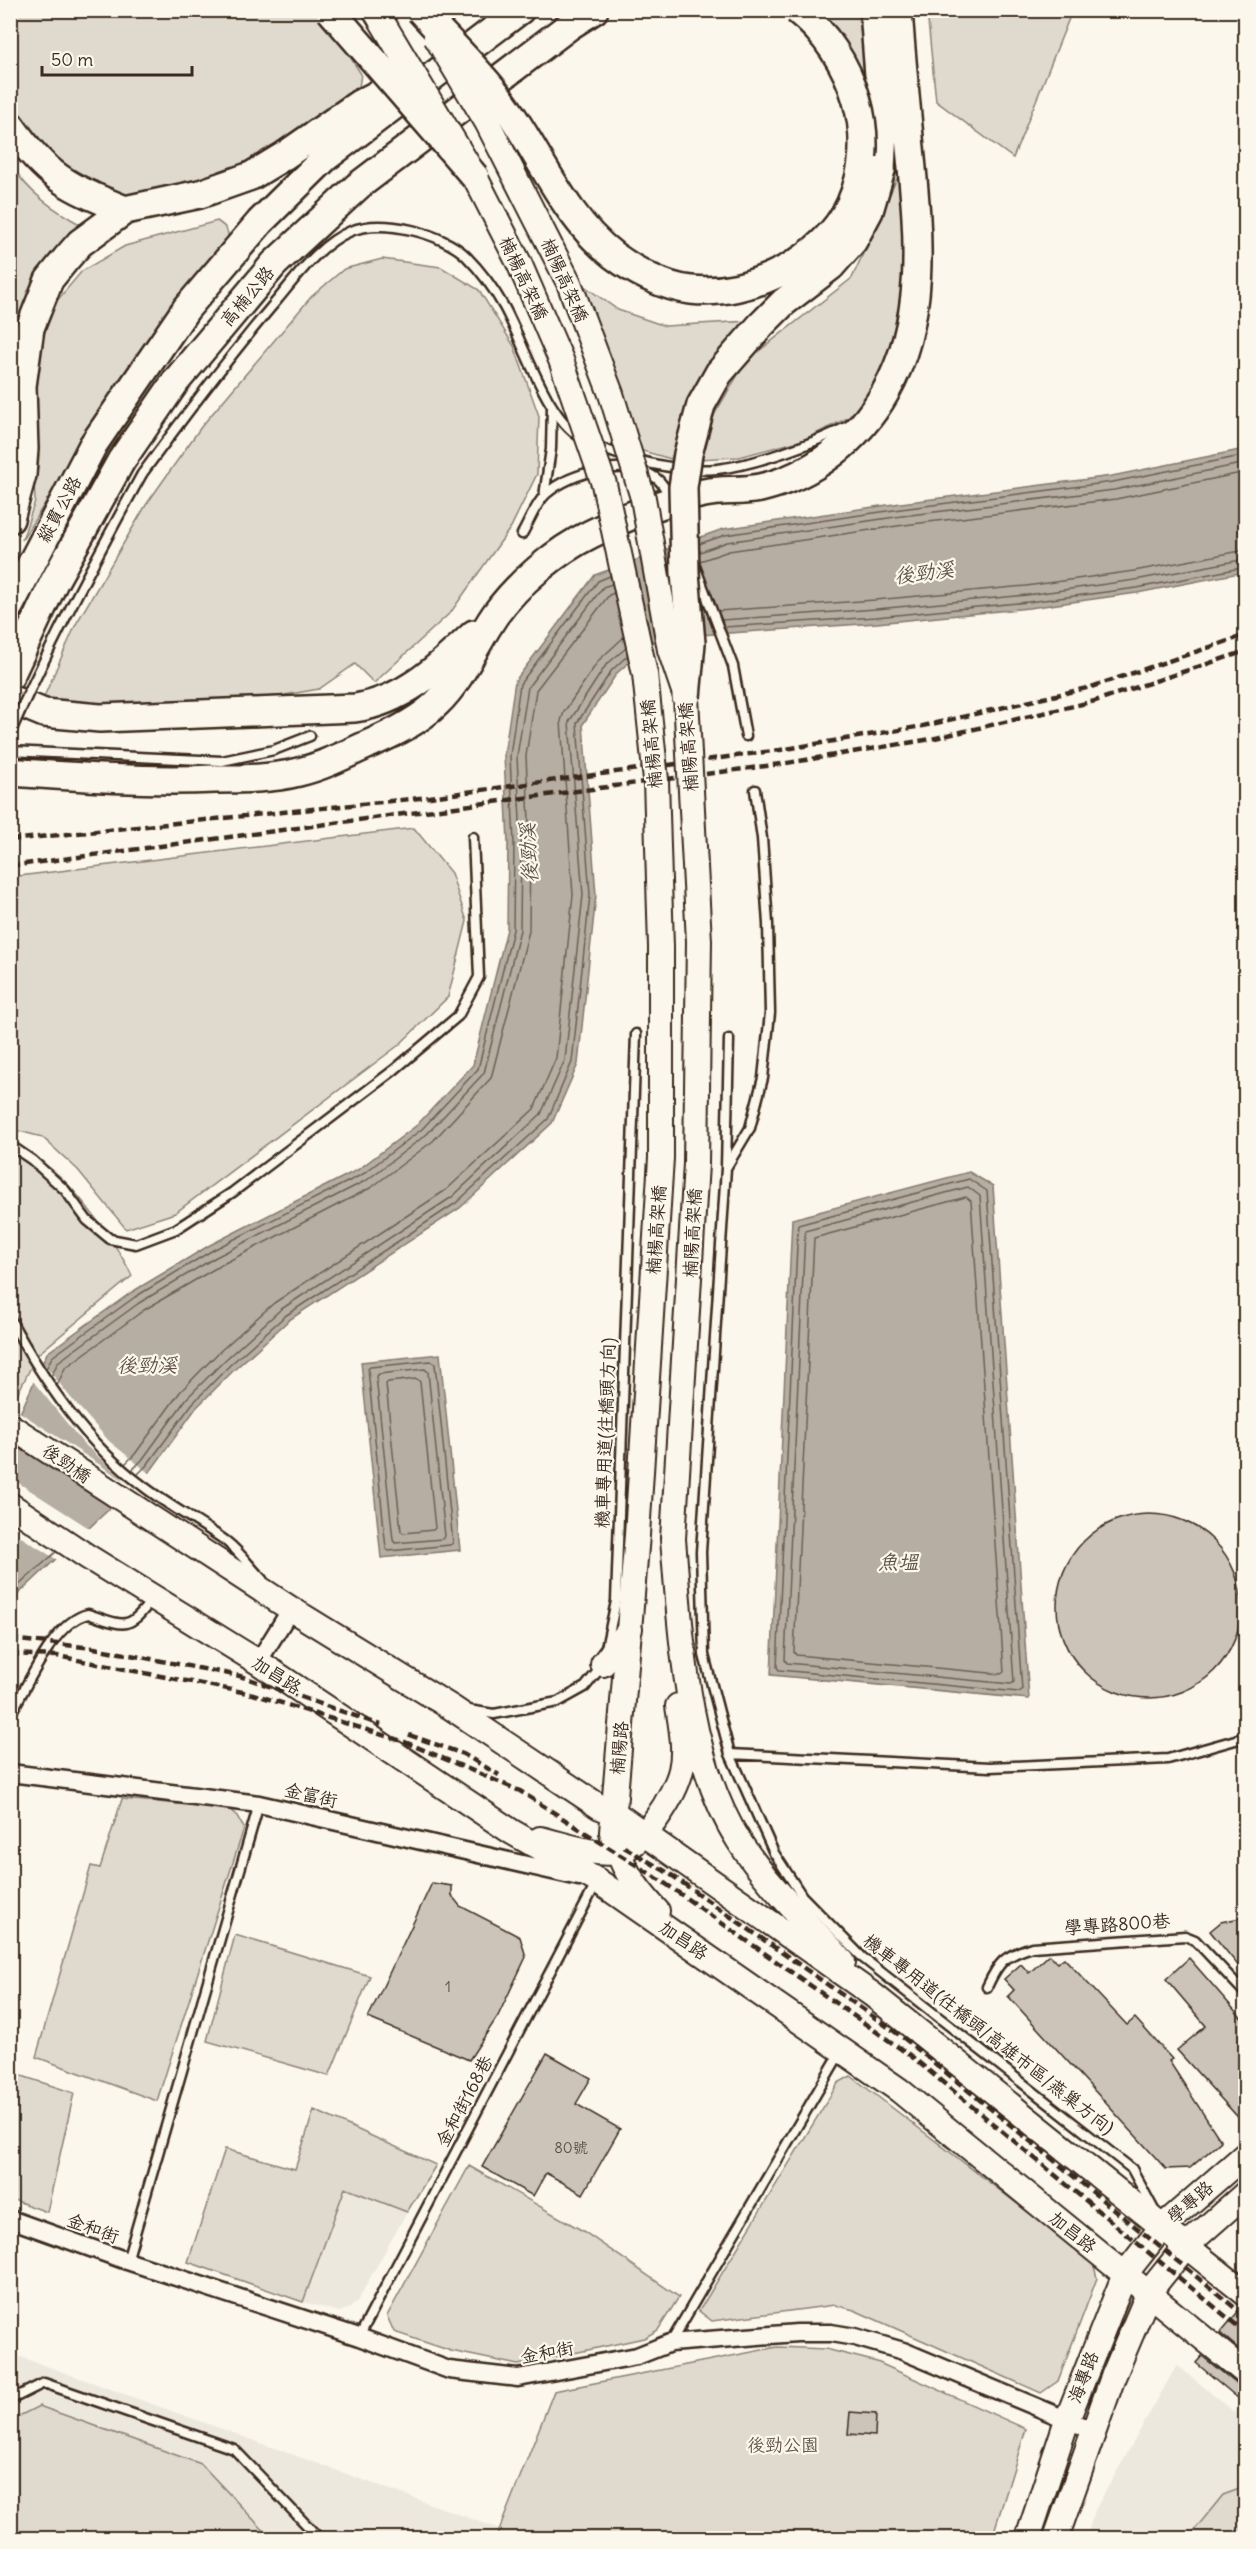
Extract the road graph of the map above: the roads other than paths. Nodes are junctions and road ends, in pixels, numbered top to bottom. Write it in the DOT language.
graph roads {
  1 [pos="330,10"];
  2 [pos="375,10"];
  3 [pos="420,10"];
  4 [pos="520,10"];
  5 [pos="594,10"];
  6 [pos="797,10"];
  7 [pos="874,10"];
  8 [pos="898,10"];
  9 [pos="468,49"];
  10 [pos="10,125"];
  11 [pos="475,177"];
  12 [pos="125,210"];
  13 [pos="552,406"];
  14 [pos="872,413"];
  15 [pos="93,445"];
  16 [pos="131,467"];
  17 [pos="544,495"];
  18 [pos="672,501"];
  19 [pos="10,519"];
  20 [pos="522,534"];
  21 [pos="10,605"];
  22 [pos="496,613"];
  23 [pos="10,676"];
  24 [pos="686,697"];
  25 [pos="10,699"];
  26 [pos="10,734"];
  27 [pos="310,736"];
  28 [pos="746,736"];
  29 [pos="10,751"];
  30 [pos="10,772"];
  31 [pos="755,790"];
  32 [pos="473,837"];
  33 [pos="636,1034"];
  34 [pos="729,1039"];
  35 [pos="10,1145"];
  36 [pos="726,1168"];
  37 [pos="10,1319"];
  38 [pos="10,1426"];
  39 [pos="133,1493"];
  40 [pos="10,1505"];
  41 [pos="637,1536"];
  42 [pos="674,1539"];
  43 [pos="153,1598"];
  44 [pos="291,1609"];
  45 [pos="630,1629"];
  46 [pos="258,1662"];
  47 [pos="603,1664"];
  48 [pos="452,1708"];
  49 [pos="10,1715"];
  50 [pos="1245,1737"];
  51 [pos="730,1754"];
  52 [pos="10,1773"];
  53 [pos="259,1803"];
  54 [pos="613,1812"];
  55 [pos="512,1832"];
  56 [pos="643,1834"];
  57 [pos="617,1852"];
  58 [pos="598,1881"];
  59 [pos="682,1938"];
  60 [pos="987,1987"];
  61 [pos="1245,1994"];
  62 [pos="873,1995"];
  63 [pos="842,2050"];
  64 [pos="1245,2154"];
  65 [pos="1245,2193"];
  66 [pos="10,2219"];
  67 [pos="1162,2227"];
  68 [pos="1186,2246"];
  69 [pos="127,2261"];
  70 [pos="1125,2274"];
  71 [pos="1149,2292"];
  72 [pos="1245,2294"];
  73 [pos="359,2337"];
  74 [pos="670,2343"];
  75 [pos="1245,2373"];
  76 [pos="10,2400"];
  77 [pos="1067,2420"];
  78 [pos="1094,2431"];
  79 [pos="319,2538"];
  80 [pos="1028,2538"];
  81 [pos="1056,2538"];
  1 -- 11 [label="main road, bridge"];
  2 -- 11 [label="street, 楠楊高架橋, bridge"];
  3 -- 6 [label="main road, bridge"];
  3 -- 24 [label="street, 楠陽高架橋, bridge"];
  4 -- 9 [label="main road, 高楠公路"];
  5 -- 16 [label="main road, 高楠公路"];
  7 -- 24 [label="main road, bridge"];
  8 -- 14 [label="main road"];
  9 -- 12 [label="main road"];
  9 -- 15 [label="main road, 高楠公路"];
  10 -- 12 [label="main road"];
  11 -- 41 [label="street, 楠楊高架橋, bridge"];
  12 -- 19 [label="main road"];
  13 -- 14 [label="lane"];
  13 -- 16 [label="lane"];
  13 -- 17 [label="lane"];
  14 -- 18 [label="main road"];
  15 -- 21 [label="main road, 縱貫公路"];
  16 -- 23 [label="main road, 高楠公路"];
  16 -- 26 [label="lane, bridge"];
  17 -- 18 [label="lane"];
  17 -- 20 [label="lane"];
  18 -- 22 [label="main road"];
  18 -- 28 [label="lane, bridge"];
  22 -- 25 [label="main road"];
  22 -- 30 [label="main road"];
  24 -- 42 [label="street, 楠陽高架橋, bridge"];
  27 -- 29 [label="lane"];
  31 -- 36 [label="lane"];
  32 -- 35 [label="lane"];
  33 -- 47 [label="lane, 機車專用道(往橋頭方向)"];
  34 -- 36 [label="lane"];
  36 -- 51 [label="lane, 機車專用道(往橋頭/高雄市區/燕巢方向)"];
  37 -- 39 [label="lane"];
  38 -- 39 [label="street, 後勁橋"];
  39 -- 44 [label="street"];
  40 -- 43 [label="street, 加昌路"];
  41 -- 45 [label="street, 楠陽路"];
  42 -- 56 [label="street"];
  42 -- 62 [label="street"];
  43 -- 46 [label="street, 加昌路"];
  43 -- 49 [label="lane"];
  44 -- 46 [label="street"];
  44 -- 48 [label="street"];
  45 -- 47 [label="street"];
  45 -- 54 [label="street, 楠陽路"];
  46 -- 55 [label="street, 加昌路"];
  47 -- 48 [label="lane, 機車專用道(往橋頭方向)"];
  48 -- 54 [label="street"];
  50 -- 51 [label="lane"];
  51 -- 67 [label="lane, 機車專用道(往橋頭/高雄市區/燕巢方向)"];
  52 -- 53 [label="street, 金富街"];
  53 -- 58 [label="street, 金富街"];
  53 -- 69 [label="lane"];
  54 -- 56 [label="street"];
  54 -- 57 [label="street, 楠陽路"];
  55 -- 57 [label="street"];
  55 -- 58 [label="street, 加昌路"];
  56 -- 57 [label="street"];
  56 -- 62 [label="street"];
  57 -- 59 [label="street, 楠陽路"];
  58 -- 59 [label="street, 加昌路"];
  58 -- 73 [label="lane, 金和街168巷"];
  59 -- 63 [label="street, 加昌路"];
  60 -- 61 [label="lane, 學專路800巷"];
  62 -- 67 [label="street"];
  63 -- 70 [label="street, 加昌路"];
  63 -- 74 [label="lane"];
  64 -- 67 [label="street, 學專路"];
  65 -- 68 [label="street, 學專路"];
  66 -- 69 [label="street, 金和街"];
  67 -- 68 [label="street"];
  67 -- 70 [label="street, 海專路"];
  68 -- 71 [label="street, 海專路"];
  68 -- 72 [label="street"];
  69 -- 73 [label="street, 金和街"];
  70 -- 71 [label="street, 加昌路"];
  70 -- 77 [label="street, 海專路"];
  71 -- 75 [label="street, 加昌路"];
  71 -- 78 [label="street, 海專路"];
  73 -- 74 [label="street, 金和街"];
  74 -- 77 [label="street, 金和街"];
  76 -- 79 [label="lane"];
  77 -- 78 [label="street, 金和街"];
  77 -- 80 [label="street, 海專路"];
  78 -- 81 [label="street, 海專路"];
}
